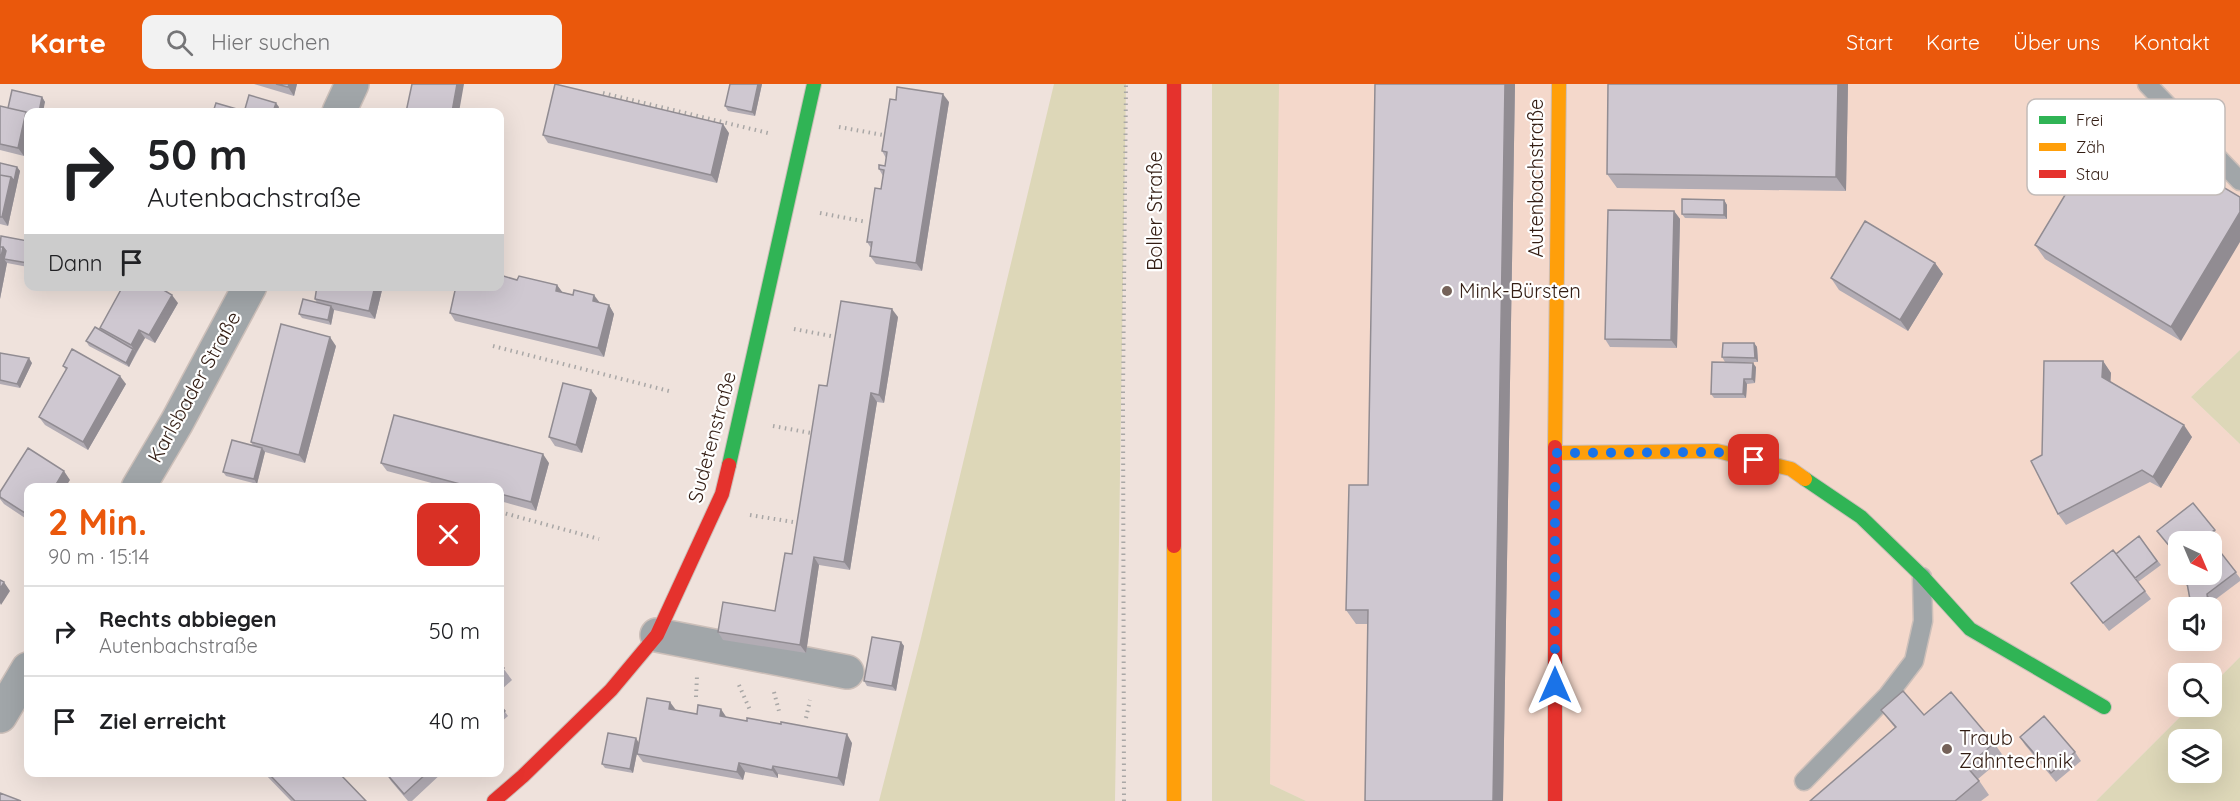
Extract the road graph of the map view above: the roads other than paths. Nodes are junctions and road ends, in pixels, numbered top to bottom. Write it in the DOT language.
graph roads {
  1 [pos="352,84"];
  2 [pos="814,84"];
  3 [pos="1174,84"];
  4 [pos="1559,84"];
  5 [pos="2147,84"];
  6 [pos="2161,99"];
  7 [pos="341,108"];
  8 [pos="2225,165"];
  9 [pos="2240,181"];
  10 [pos="247,291"];
  11 [pos="1555,453"];
  12 [pos="141,483"];
  13 [pos="1922,576"];
  14 [pos="657,635"];
  15 [pos="848,672"];
  16 [pos="24,676"];
  17 [pos="2104,707"];
  18 [pos="0,716"];
  19 [pos="1804,781"];
  20 [pos="494,801"];
  21 [pos="1174,801"];
  22 [pos="1555,801"];
  1 -- 7 [label="street"];
  2 -- 14 [label="street, Sudetenstraße"];
  3 -- 21 [label="street, Boller Straße"];
  4 -- 11 [label="street, Autenbachstraße"];
  5 -- 6 [label="lane"];
  8 -- 9 [label="lane"];
  10 -- 12 [label="street, Karlsbader Straße"];
  11 -- 13 [label="street"];
  11 -- 22 [label="street, Autenbachstraße"];
  13 -- 17 [label="street"];
  13 -- 19 [label="lane"];
  14 -- 15 [label="street"];
  14 -- 20 [label="street, Sudetenstraße"];
  16 -- 18 [label="street"];
}
